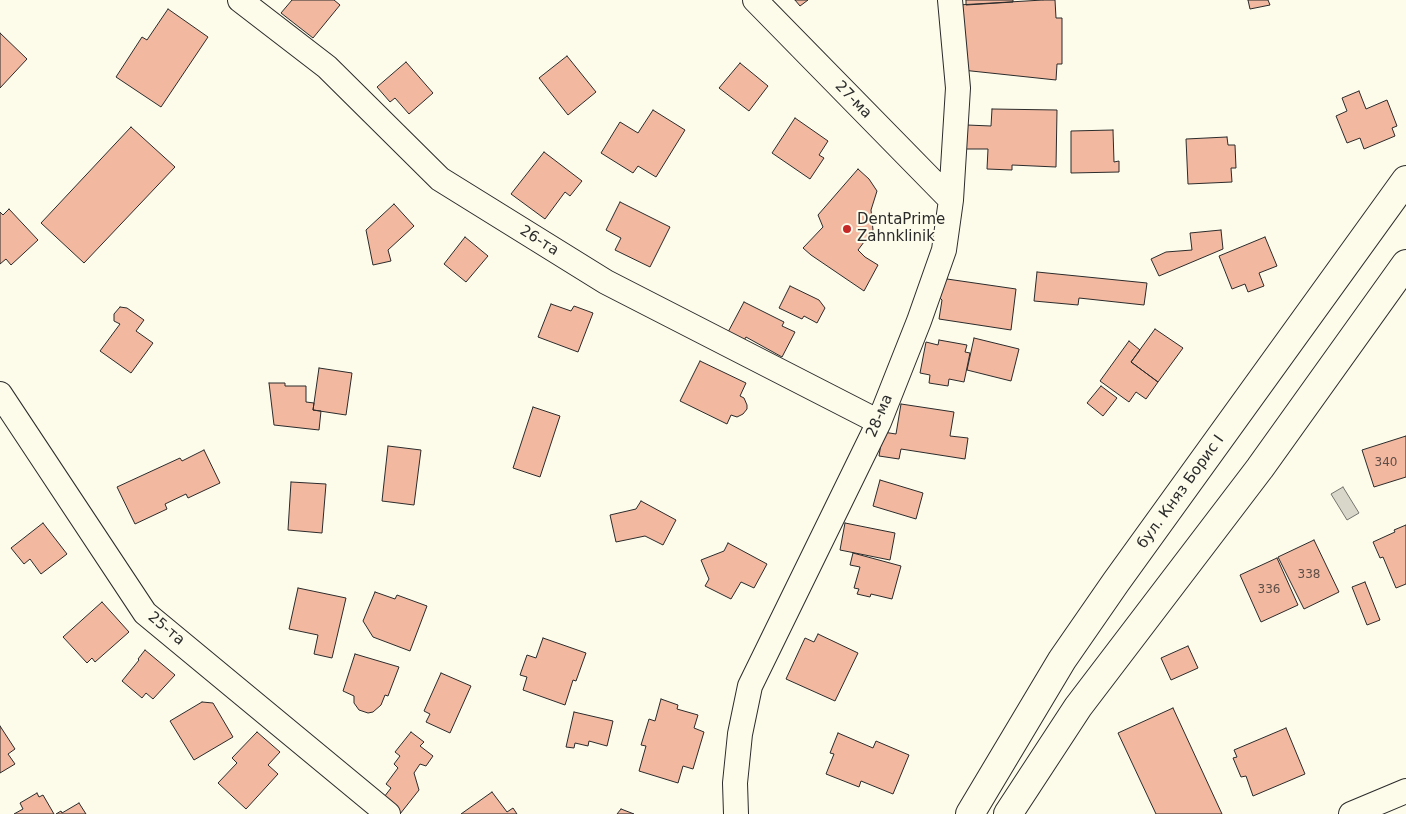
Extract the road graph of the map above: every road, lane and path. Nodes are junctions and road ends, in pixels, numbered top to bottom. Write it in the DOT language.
graph roads {
  1 [pos="240,0"];
  2 [pos="755,0"];
  3 [pos="950,0"];
  4 [pos="1406,180"];
  5 [pos="951,200"];
  6 [pos="1406,264"];
  7 [pos="1406,286"];
  8 [pos="0,394"];
  9 [pos="879,422"];
  10 [pos="1260,468"];
  11 [pos="1406,791"];
  12 [pos="388,814"];
  13 [pos="736,814"];
  14 [pos="970,814"];
  15 [pos="1008,814"];
  16 [pos="1351,814"];
  1 -- 9 [label="street, 26-та"];
  2 -- 5 [label="street, 27-ма"];
  3 -- 5 [label="street, 28-ма"];
  4 -- 14 [label="highway, бул. Княз Борис I"];
  5 -- 9 [label="street, 28-ма"];
  6 -- 10 [label="highway"];
  7 -- 10 [label="highway"];
  8 -- 12 [label="street, 25-та"];
  9 -- 13 [label="street, 28-ма"];
  10 -- 15 [label="highway"];
  11 -- 16 [label="street"];
}
